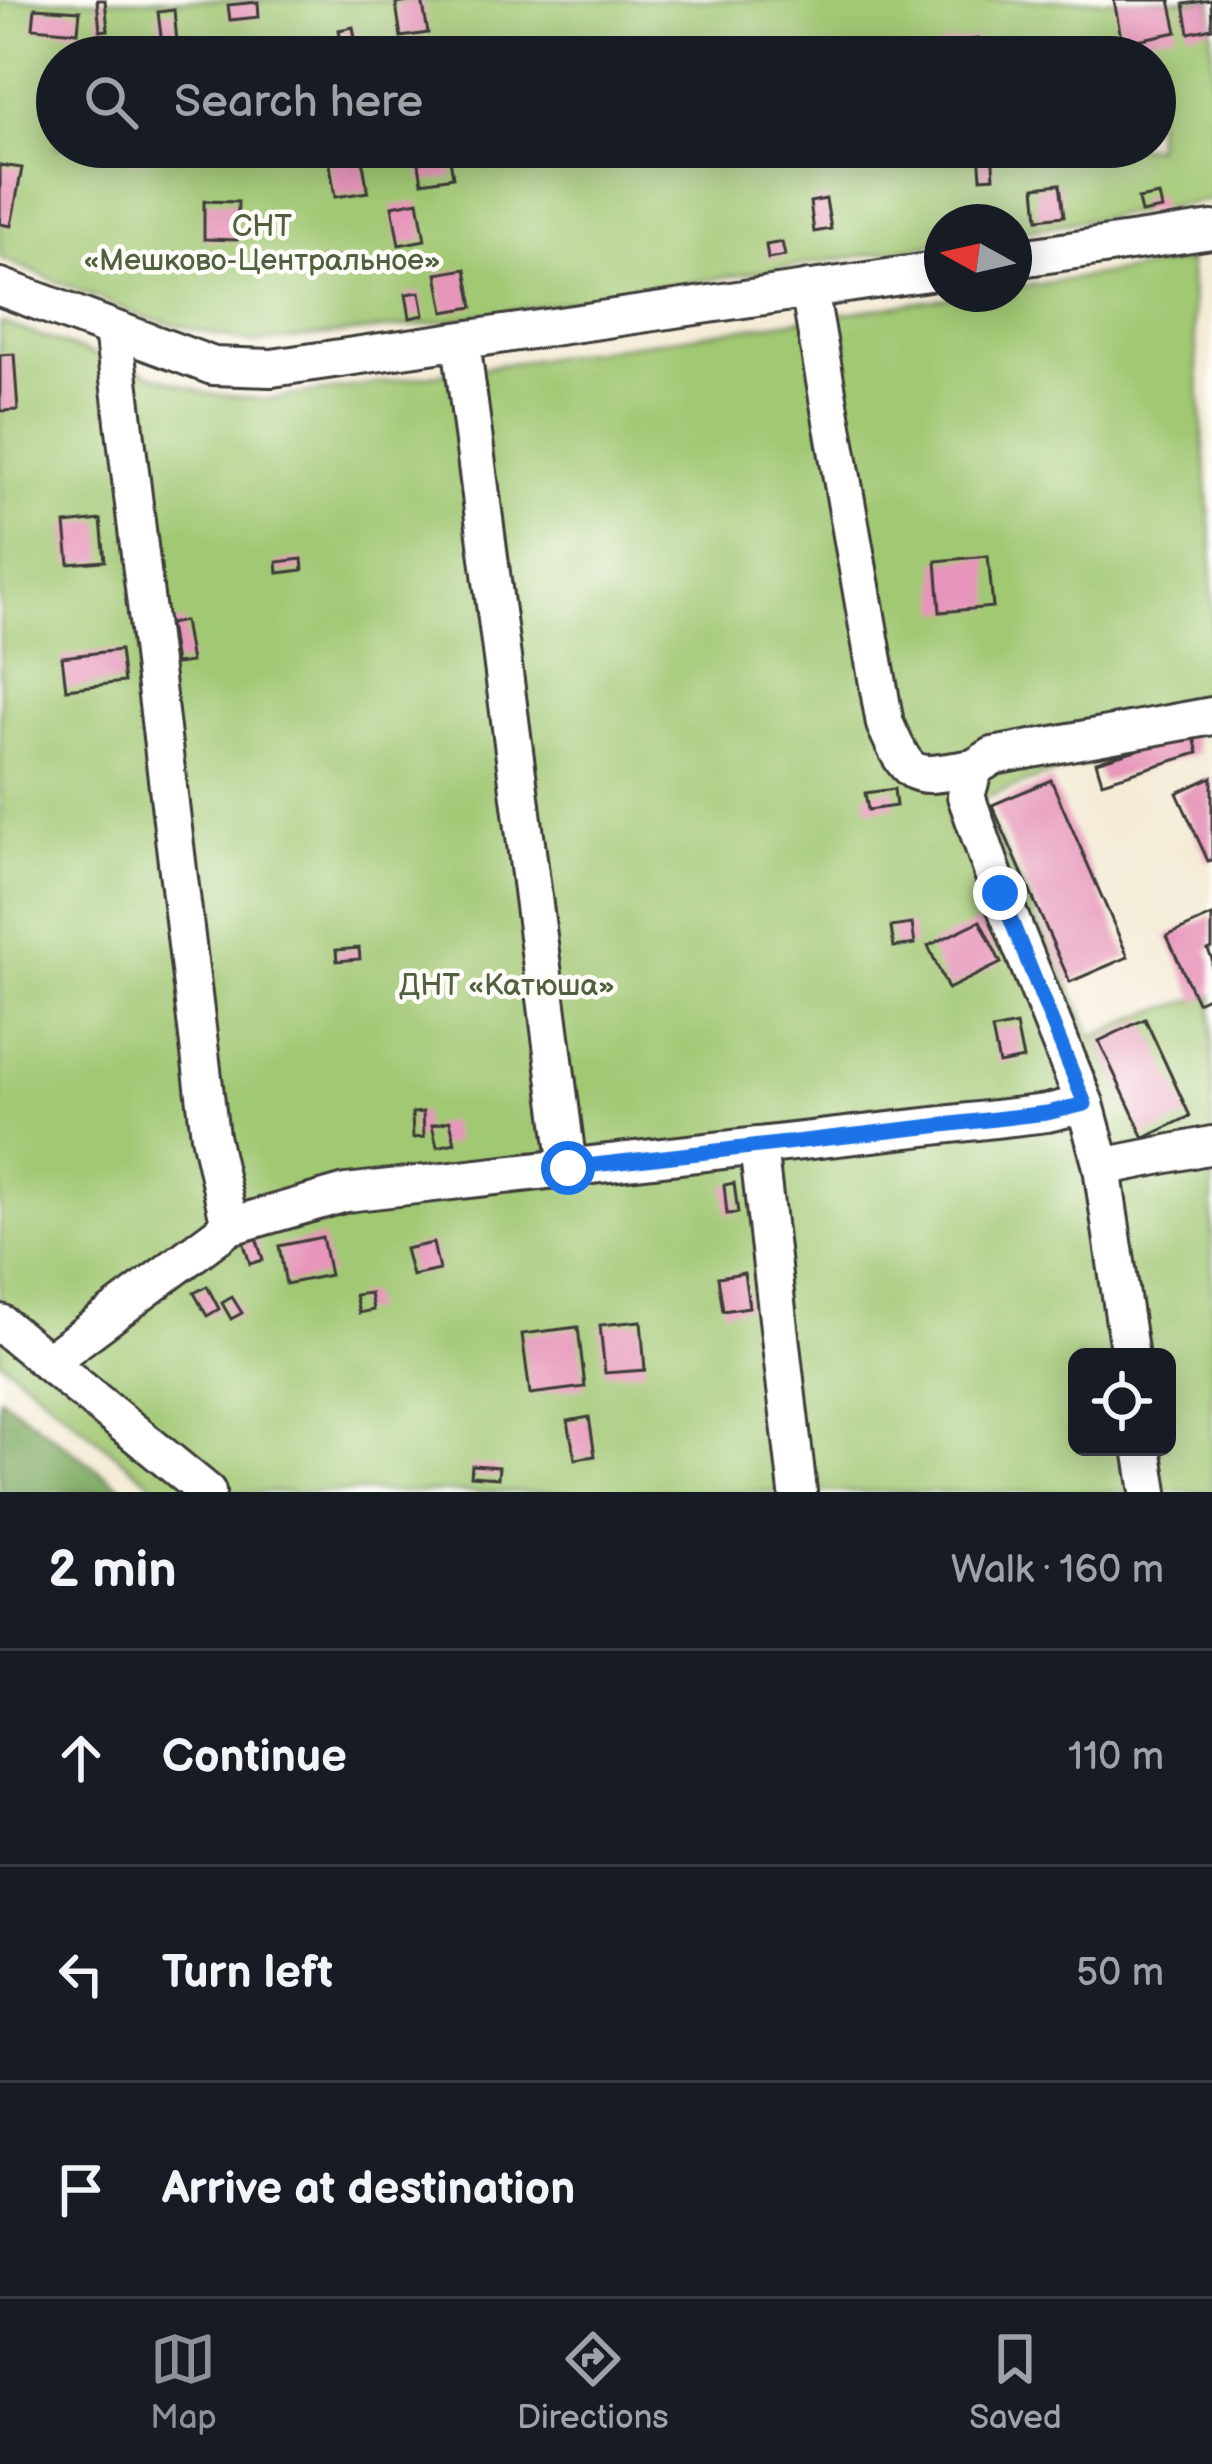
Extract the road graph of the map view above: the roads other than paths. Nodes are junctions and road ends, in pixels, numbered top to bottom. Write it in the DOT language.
graph roads {
  1 [pos="1212,230"];
  2 [pos="1032,256"];
  3 [pos="924,273"];
  4 [pos="0,287"];
  5 [pos="809,290"];
  6 [pos="112,330"];
  7 [pos="461,340"];
  8 [pos="1212,716"];
  9 [pos="974,768"];
  10 [pos="1085,1104"];
  11 [pos="1212,1145"];
  12 [pos="758,1146"];
  13 [pos="568,1168"];
  14 [pos="1102,1168"];
  15 [pos="230,1226"];
  16 [pos="0,1323"];
  17 [pos="1129,1348"];
  18 [pos="48,1362"];
  19 [pos="1143,1456"];
  20 [pos="208,1492"];
  21 [pos="798,1492"];
  22 [pos="1149,1492"];
  1 -- 2 [label="street"];
  3 -- 5 [label="street"];
  4 -- 6 [label="street"];
  5 -- 7 [label="street"];
  5 -- 9 [label="street"];
  6 -- 7 [label="street"];
  6 -- 15 [label="street"];
  7 -- 13 [label="street"];
  8 -- 9 [label="street"];
  9 -- 10 [label="street"];
  10 -- 12 [label="street"];
  10 -- 14 [label="street"];
  11 -- 14 [label="street"];
  12 -- 13 [label="street"];
  12 -- 21 [label="street"];
  13 -- 15 [label="street"];
  14 -- 17 [label="street"];
  15 -- 18 [label="street"];
  16 -- 18 [label="street"];
  18 -- 20 [label="street"];
  19 -- 22 [label="street"];
}
